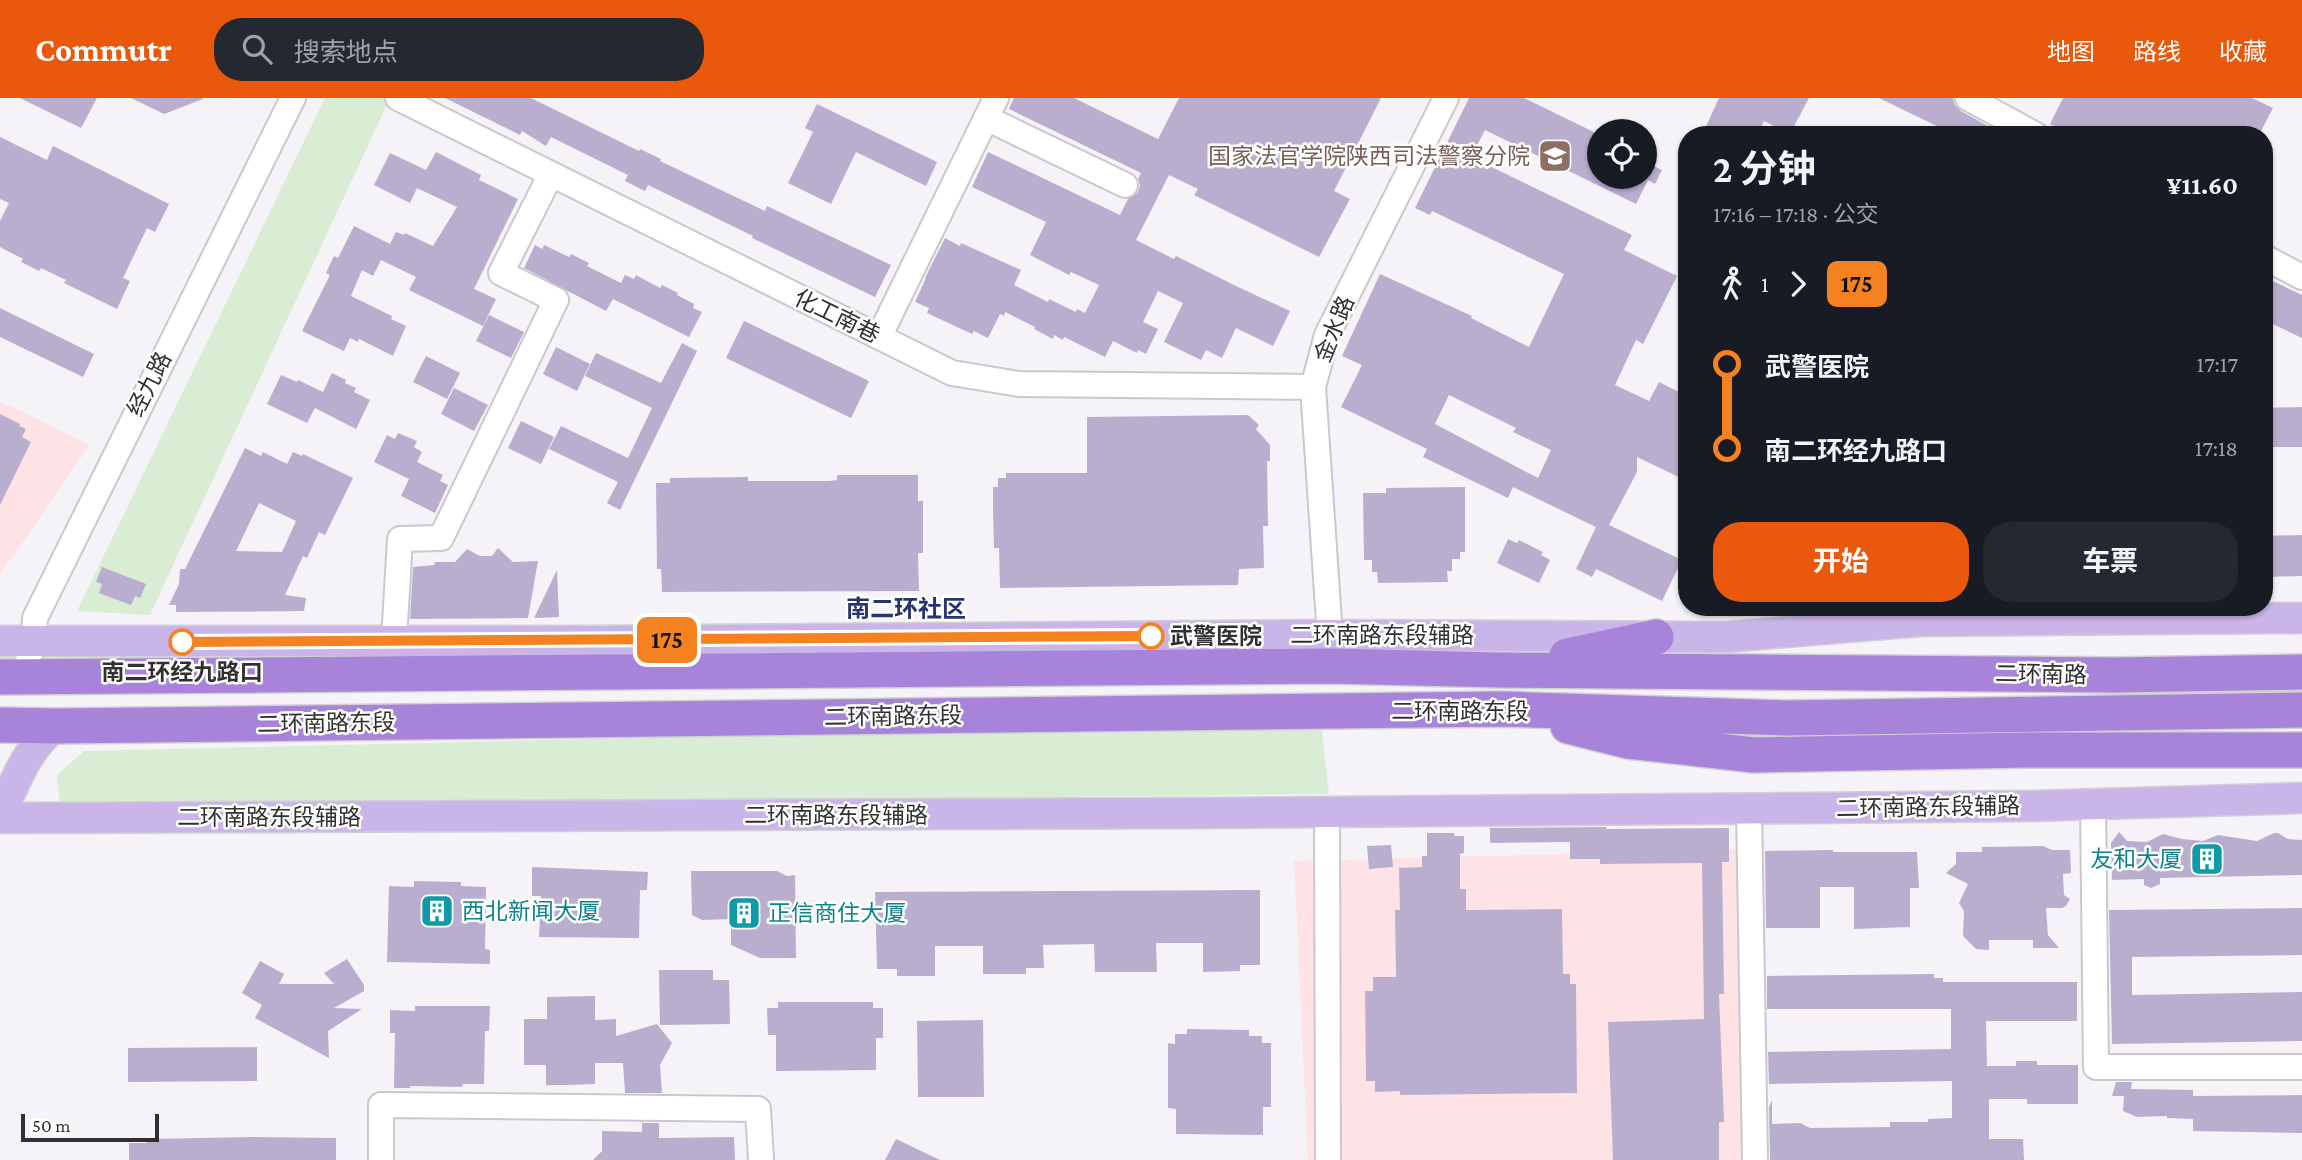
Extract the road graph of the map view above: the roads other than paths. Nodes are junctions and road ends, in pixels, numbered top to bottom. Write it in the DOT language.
graph roads {
  1 [pos="293,98"];
  2 [pos="398,98"];
  3 [pos="1446,98"];
  4 [pos="1968,98"];
  5 [pos="991,108"];
  6 [pos="2019,126"];
  7 [pos="551,174"];
  8 [pos="1125,185"];
  9 [pos="2273,262"];
  10 [pos="2302,277"];
  11 [pos="879,337"];
  12 [pos="1313,387"];
  13 [pos="2302,618"];
  14 [pos="1656,637"];
  15 [pos="34,639"];
  16 [pos="0,641"];
  17 [pos="394,641"];
  18 [pos="1331,650"];
  19 [pos="2302,654"];
  20 [pos="1499,670"];
  21 [pos="1779,671"];
  22 [pos="2302,672"];
  23 [pos="2114,675"];
  24 [pos="12,676"];
  25 [pos="1500,709"];
  26 [pos="2302,710"];
  27 [pos="2202,712"];
  28 [pos="1787,718"];
  29 [pos="0,724"];
  30 [pos="55,726"];
  31 [pos="2302,737"];
  32 [pos="2302,750"];
  33 [pos="2302,798"];
  34 [pos="2093,804"];
  35 [pos="1749,808"];
  36 [pos="1328,812"];
  37 [pos="0,817"];
  38 [pos="2302,1067"];
  39 [pos="381,1160"];
  40 [pos="761,1160"];
  41 [pos="1328,1160"];
  42 [pos="1755,1160"];
  1 -- 15 [label="street, 经九路"];
  2 -- 7 [label="street, 化工南巷"];
  3 -- 12 [label="street, 金水路"];
  4 -- 6 [label="street"];
  5 -- 8 [label="street"];
  5 -- 11 [label="street"];
  7 -- 11 [label="street, 化工南巷"];
  7 -- 17 [label="street"];
  9 -- 10 [label="street"];
  11 -- 12 [label="street, 化工南巷"];
  12 -- 18 [label="street, 金水路"];
  13 -- 14 [label="main road, 二环南路东段辅路"];
  14 -- 18 [label="main road, 二环南路东段辅路"];
  14 -- 20 [label="highway"];
  15 -- 16 [label="main road, 二环南路东段辅路"];
  15 -- 17 [label="main road, 二环南路东段辅路"];
  15 -- 24 [label="street, 经九路"];
  17 -- 18 [label="main road, 二环南路东段辅路"];
  18 -- 20 [label="highway, 二环南路东段"];
  18 -- 24 [label="highway, 二环南路东段"];
  19 -- 23 [label="highway"];
  20 -- 21 [label="highway, 二环南路东段"];
  21 -- 23 [label="highway, 二环南路"];
  22 -- 23 [label="highway, 二环南路"];
  25 -- 28 [label="highway, 二环南路东段"];
  25 -- 30 [label="highway, 二环南路东段"];
  25 -- 32 [label="highway"];
  26 -- 27 [label="highway, 二环南路"];
  27 -- 28 [label="highway, 二环南路"];
  27 -- 31 [label="highway"];
  29 -- 30 [label="highway, 二环南路东段"];
  30 -- 37 [label="main road"];
  33 -- 34 [label="main road, 二环南路东段辅路"];
  34 -- 35 [label="main road, 二环南路东段辅路"];
  34 -- 38 [label="street"];
  35 -- 36 [label="main road, 二环南路东段辅路"];
  35 -- 42 [label="street"];
  36 -- 37 [label="main road, 二环南路东段辅路"];
  36 -- 41 [label="street"];
  39 -- 40 [label="street"];
}
